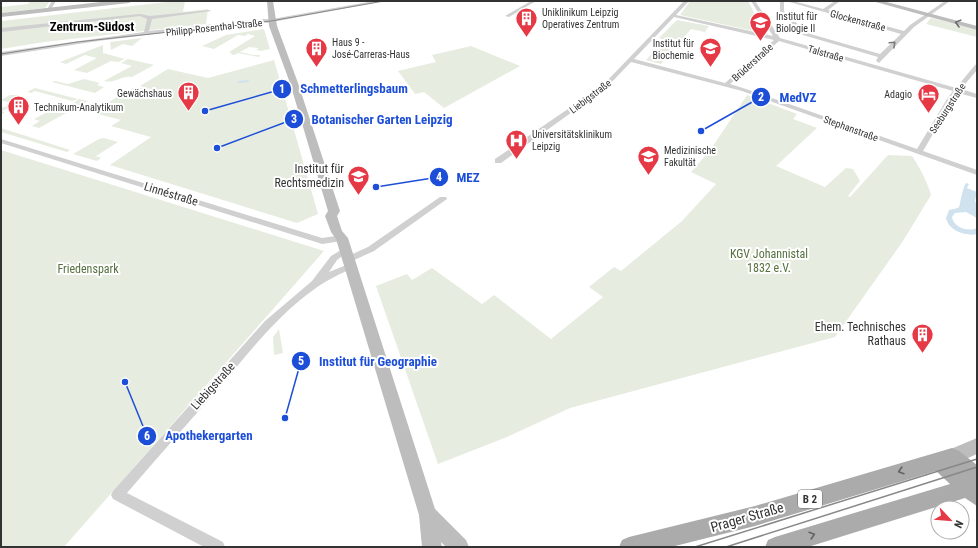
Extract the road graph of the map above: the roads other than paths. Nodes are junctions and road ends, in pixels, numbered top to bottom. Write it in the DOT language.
graph roads {
  1 [pos="54,1"];
  2 [pos="129,1"];
  3 [pos="270,1"];
  4 [pos="382,1"];
  5 [pos="534,1"];
  6 [pos="687,1"];
  7 [pos="753,1"];
  8 [pos="782,1"];
  9 [pos="788,1"];
  10 [pos="838,1"];
  11 [pos="875,1"];
  12 [pos="948,1"];
  13 [pos="48,10"];
  14 [pos="209,11"];
  15 [pos="824,11"];
  16 [pos="1,15"];
  17 [pos="928,15"];
  18 [pos="507,16"];
  19 [pos="674,16"];
  20 [pos="150,18"];
  21 [pos="271,20"];
  22 [pos="977,28"];
  23 [pos="1,30"];
  24 [pos="905,32"];
  25 [pos="146,34"];
  26 [pos="778,39"];
  27 [pos="1,54"];
  28 [pos="881,56"];
  29 [pos="631,60"];
  30 [pos="873,66"];
  31 [pos="977,66"];
  32 [pos="726,85"];
  33 [pos="957,90"];
  34 [pos="977,96"];
  35 [pos="1,141"];
  36 [pos="919,152"];
  37 [pos="498,161"];
  38 [pos="977,173"];
  39 [pos="443,199"];
  40 [pos="342,238"];
  41 [pos="349,259"];
  42 [pos="315,283"];
  43 [pos="977,446"];
  44 [pos="945,459"];
  45 [pos="974,486"];
  46 [pos="428,515"];
  47 [pos="218,547"];
  48 [pos="432,547"];
  49 [pos="459,547"];
  50 [pos="629,547"];
  51 [pos="775,547"];
  1 -- 13 [label="street"];
  2 -- 13 [label="street"];
  3 -- 21 [label="street"];
  4 -- 21 [label="street, Philipp-Rosenthal-Straße"];
  5 -- 18 [label="street"];
  6 -- 19 [label="street, Liebigstraße"];
  7 -- 26 [label="street, Brüderstraße"];
  8 -- 28 [label="street"];
  9 -- 15 [label="street, Glockenstraße"];
  10 -- 15 [label="street"];
  11 -- 17 [label="street"];
  12 -- 17 [label="street"];
  13 -- 16 [label="street"];
  14 -- 20 [label="street, Philipp-Rosenthal-Straße"];
  15 -- 24 [label="street, Glockenstraße"];
  22 -- 17 [label="street, one-way"];
  17 -- 24 [label="street"];
  19 -- 26 [label="street, Talstraße"];
  19 -- 29 [label="street, Liebigstraße"];
  20 -- 23 [label="street, Philipp-Rosenthal-Straße"];
  20 -- 25 [label="street, Philipp-Rosenthal-Straße"];
  21 -- 25 [label="street, Philipp-Rosenthal-Straße"];
  21 -- 40 [label="street"];
  28 -- 24 [label="street, one-way"];
  25 -- 27 [label="street, Philipp-Rosenthal-Straße"];
  26 -- 30 [label="street, Talstraße"];
  26 -- 32 [label="street, Brüderstraße"];
  28 -- 30 [label="street"];
  29 -- 32 [label="street, Stephanstraße"];
  29 -- 37 [label="street, Liebigstraße"];
  30 -- 33 [label="street, Talstraße"];
  31 -- 33 [label="street, Seeburgstraße"];
  32 -- 36 [label="street, Stephanstraße"];
  33 -- 34 [label="street, Talstraße"];
  33 -- 36 [label="street, Seeburgstraße"];
  35 -- 40 [label="street, Linnéstraße"];
  36 -- 38 [label="street, Stephanstraße"];
  39 -- 41 [label="street, Liebigstraße"];
  40 -- 41 [label="street"];
  41 -- 42 [label="street, Liebigstraße"];
  41 -- 42 [label="street, Liebigstraße"];
  41 -- 46 [label="street"];
  42 -- 47 [label="street, Liebigstraße"];
  43 -- 44 [label="street, Prager Straße"];
  44 -- 45 [label="main road"];
  44 -- 50 [label="main road, Prager Straße / B 2, one-way"];
  51 -- 45 [label="main road, one-way"];
  46 -- 48 [label="street"];
  46 -- 49 [label="street"];
}
